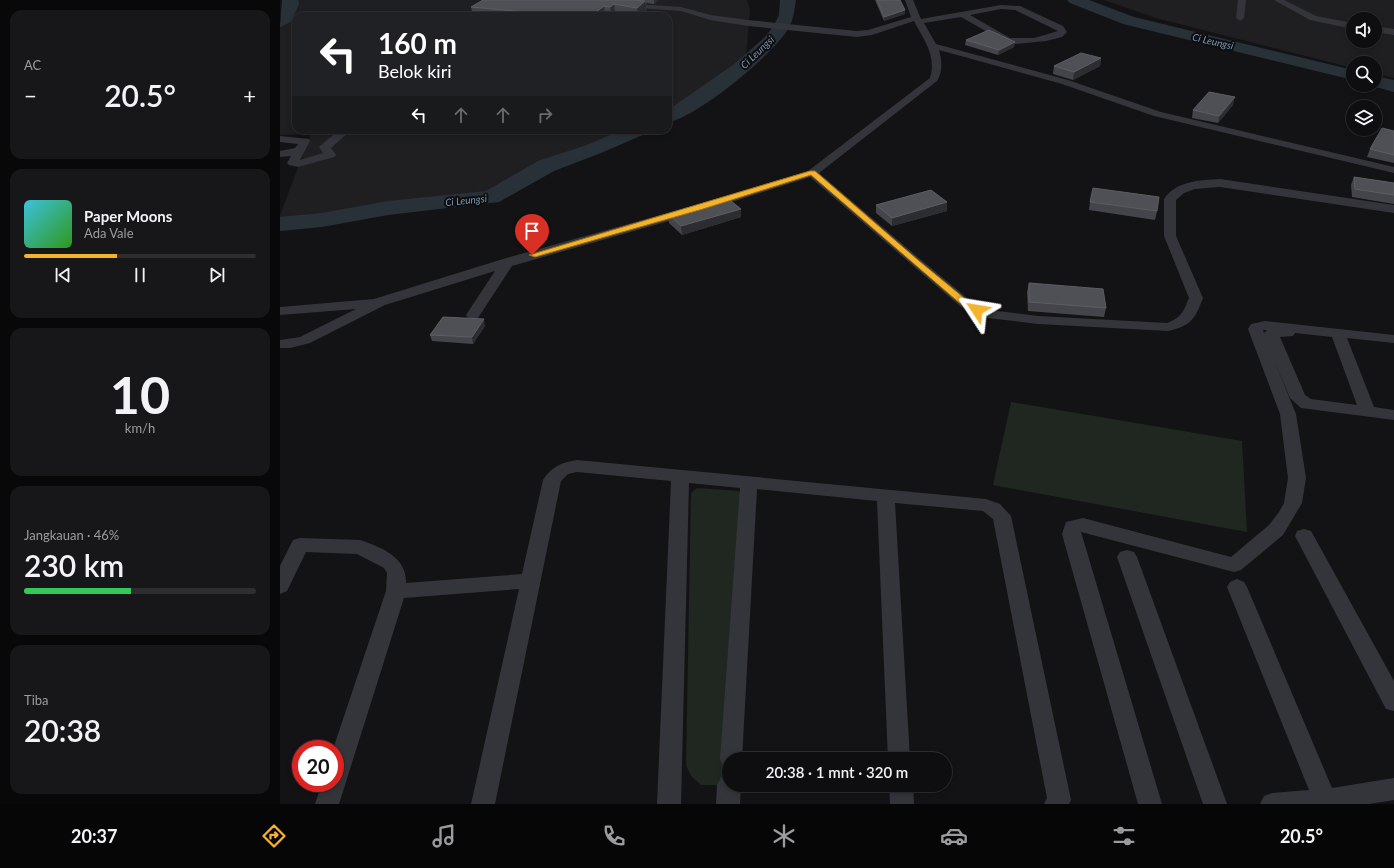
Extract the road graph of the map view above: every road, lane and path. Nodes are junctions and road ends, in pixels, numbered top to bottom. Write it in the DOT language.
graph roads {
  1 [pos="693,0"];
  2 [pos="909,0"];
  3 [pos="1242,0"];
  4 [pos="1278,0"];
  5 [pos="638,6"];
  6 [pos="682,8"];
  7 [pos="672,13"];
  8 [pos="962,14"];
  9 [pos="1240,18"];
  10 [pos="917,20"];
  11 [pos="1346,25"];
  12 [pos="1382,30"];
  13 [pos="1394,32"];
  14 [pos="933,46"];
  15 [pos="341,134"];
  16 [pos="280,139"];
  17 [pos="300,151"];
  18 [pos="280,154"];
  19 [pos="1394,170"];
  20 [pos="812,173"];
  21 [pos="1394,209"];
  22 [pos="508,262"];
  23 [pos="380,302"];
  24 [pos="280,311"];
  25 [pos="473,315"];
  26 [pos="1338,337"];
  27 [pos="1394,339"];
  28 [pos="280,344"];
  29 [pos="1394,344"];
  30 [pos="1367,411"];
  31 [pos="1394,415"];
  32 [pos="680,476"];
  33 [pos="749,484"];
  34 [pos="886,496"];
  35 [pos="1304,536"];
  36 [pos="1127,557"];
  37 [pos="530,581"];
  38 [pos="280,586"];
  39 [pos="1237,587"];
  40 [pos="396,591"];
  41 [pos="1394,702"];
  42 [pos="344,751"];
  43 [pos="731,752"];
  44 [pos="899,752"];
  45 [pos="1394,790"];
  46 [pos="331,792"];
  47 [pos="729,792"];
  48 [pos="901,792"];
  49 [pos="1325,800"];
  50 [pos="327,804"];
  51 [pos="483,804"];
  52 [pos="669,804"];
  53 [pos="728,804"];
  54 [pos="902,804"];
  55 [pos="1056,804"];
  56 [pos="1150,804"];
  57 [pos="1215,804"];
  58 [pos="1272,804"];
  1 -- 6 [label="street"];
  2 -- 10 [label="street"];
  3 -- 9 [label="street"];
  4 -- 11 [label="street"];
  5 -- 6 [label="street"];
  6 -- 7 [label="street"];
  6 -- 10 [label="street"];
  8 -- 8 [label="street"];
  8 -- 10 [label="street"];
  10 -- 14 [label="street"];
  12 -- 13 [label="street"];
  14 -- 19 [label="street"];
  14 -- 20 [label="street"];
  15 -- 17 [label="street"];
  16 -- 17 [label="street"];
  17 -- 18 [label="street"];
  20 -- 21 [label="street"];
  20 -- 22 [label="street"];
  22 -- 23 [label="street"];
  22 -- 25 [label="street"];
  23 -- 24 [label="street"];
  23 -- 28 [label="street"];
  26 -- 29 [label="street"];
  26 -- 30 [label="street"];
  26 -- 30 [label="street"];
  27 -- 56 [label="street"];
  30 -- 31 [label="street"];
  32 -- 33 [label="street"];
  32 -- 37 [label="street"];
  32 -- 52 [label="street"];
  33 -- 34 [label="street"];
  33 -- 43 [label="street"];
  34 -- 44 [label="street"];
  34 -- 55 [label="street"];
  35 -- 41 [label="street"];
  36 -- 57 [label="street"];
  37 -- 40 [label="street"];
  37 -- 51 [label="street"];
  38 -- 40 [label="street"];
  39 -- 49 [label="street"];
  40 -- 42 [label="street"];
  45 -- 49 [label="street"];
  46 -- 50 [label="street"];
  47 -- 53 [label="street"];
  48 -- 54 [label="street"];
  49 -- 58 [label="street"];
}
